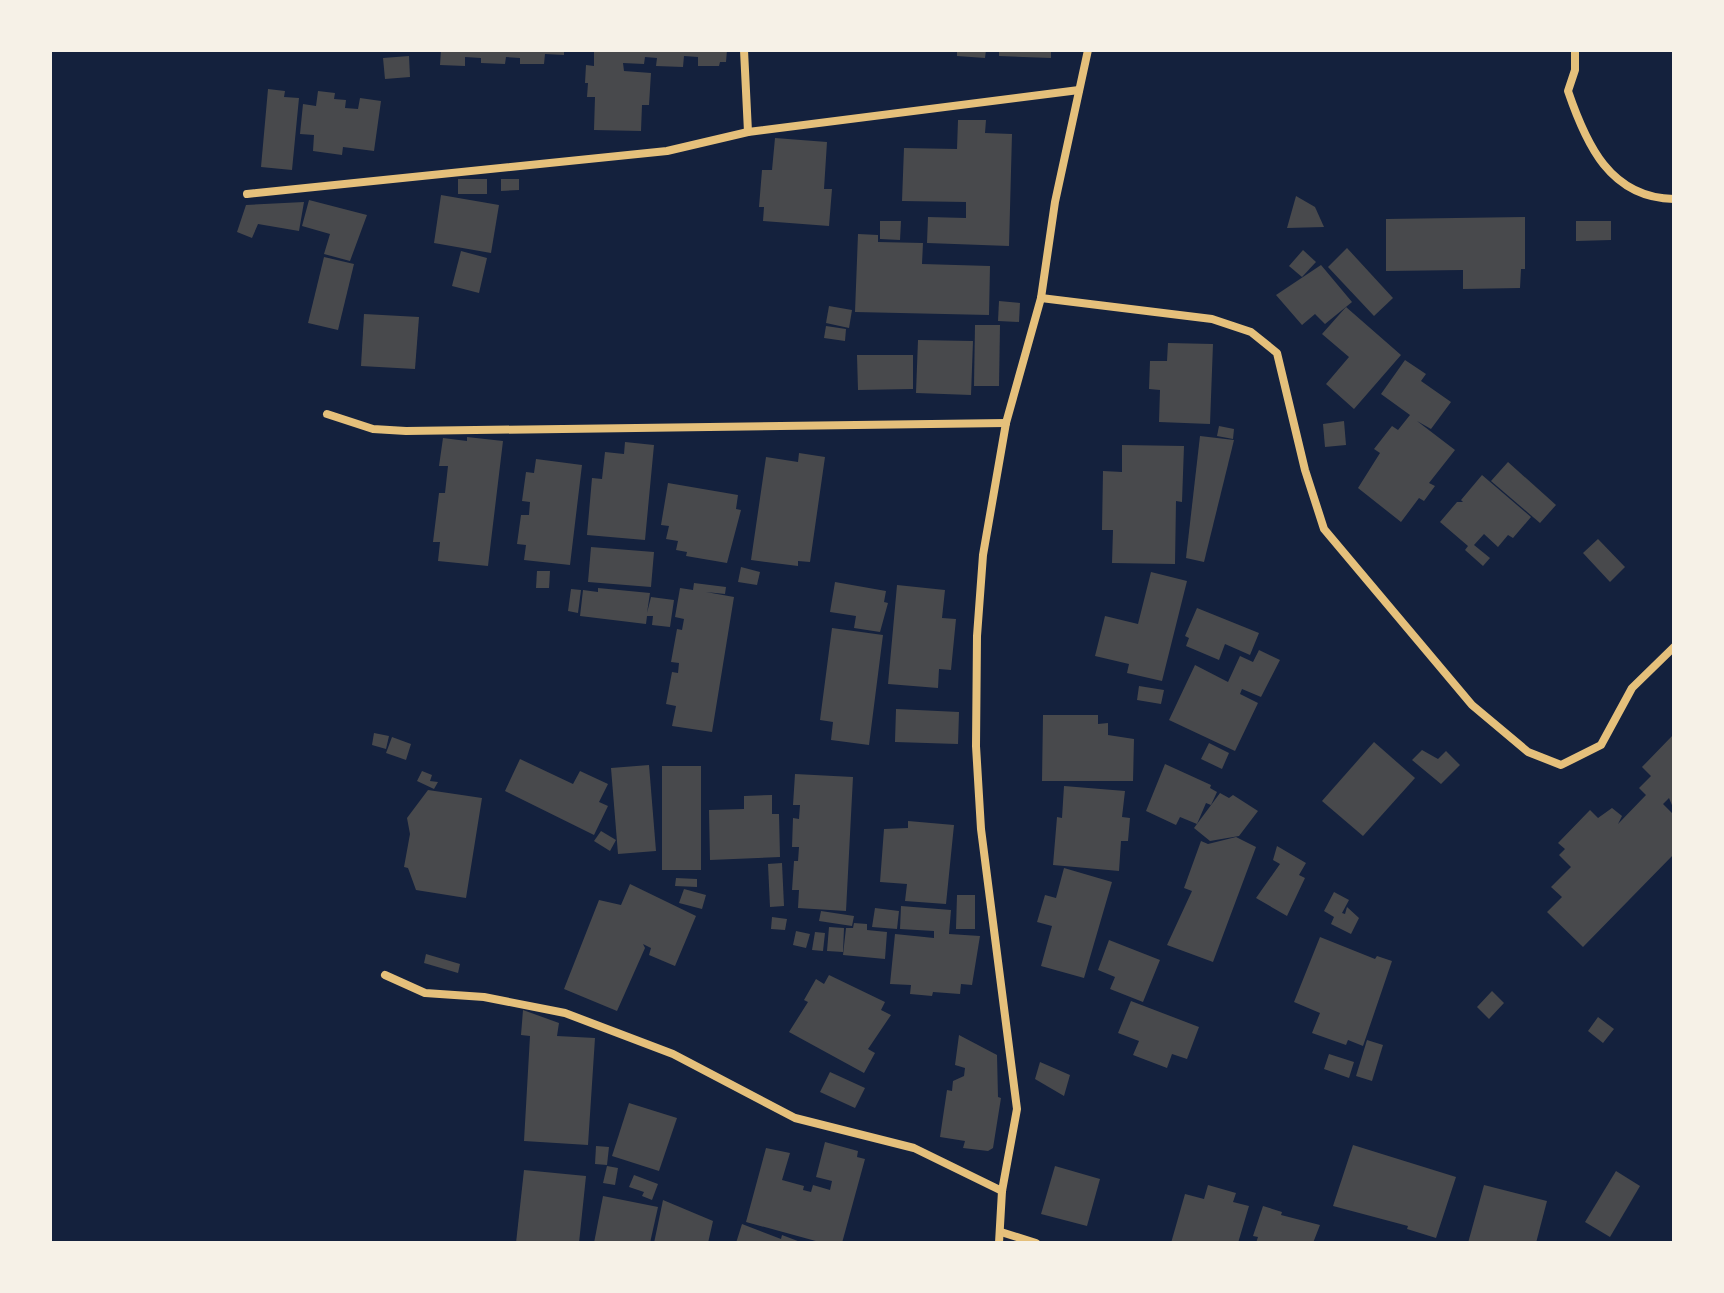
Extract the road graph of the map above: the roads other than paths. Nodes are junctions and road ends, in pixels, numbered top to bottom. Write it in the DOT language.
graph roads {
  1 [pos="744,50"];
  2 [pos="1088,50"];
  3 [pos="1575,50"];
  4 [pos="1079,90"];
  5 [pos="748,132"];
  6 [pos="247,194"];
  7 [pos="1674,199"];
  8 [pos="1041,298"];
  9 [pos="327,414"];
  10 [pos="1006,423"];
  11 [pos="1674,647"];
  12 [pos="385,975"];
  13 [pos="1002,1191"];
  14 [pos="1001,1232"];
  15 [pos="999,1243"];
  16 [pos="1036,1243"];
  1 -- 5 [label="street"];
  2 -- 4 [label="street"];
  3 -- 7 [label="street"];
  4 -- 5 [label="street"];
  4 -- 8 [label="street"];
  5 -- 6 [label="street"];
  8 -- 10 [label="street"];
  8 -- 11 [label="street"];
  9 -- 10 [label="street"];
  10 -- 13 [label="street"];
  12 -- 13 [label="street"];
  13 -- 14 [label="street"];
  14 -- 15 [label="street"];
  14 -- 16 [label="street"];
}
